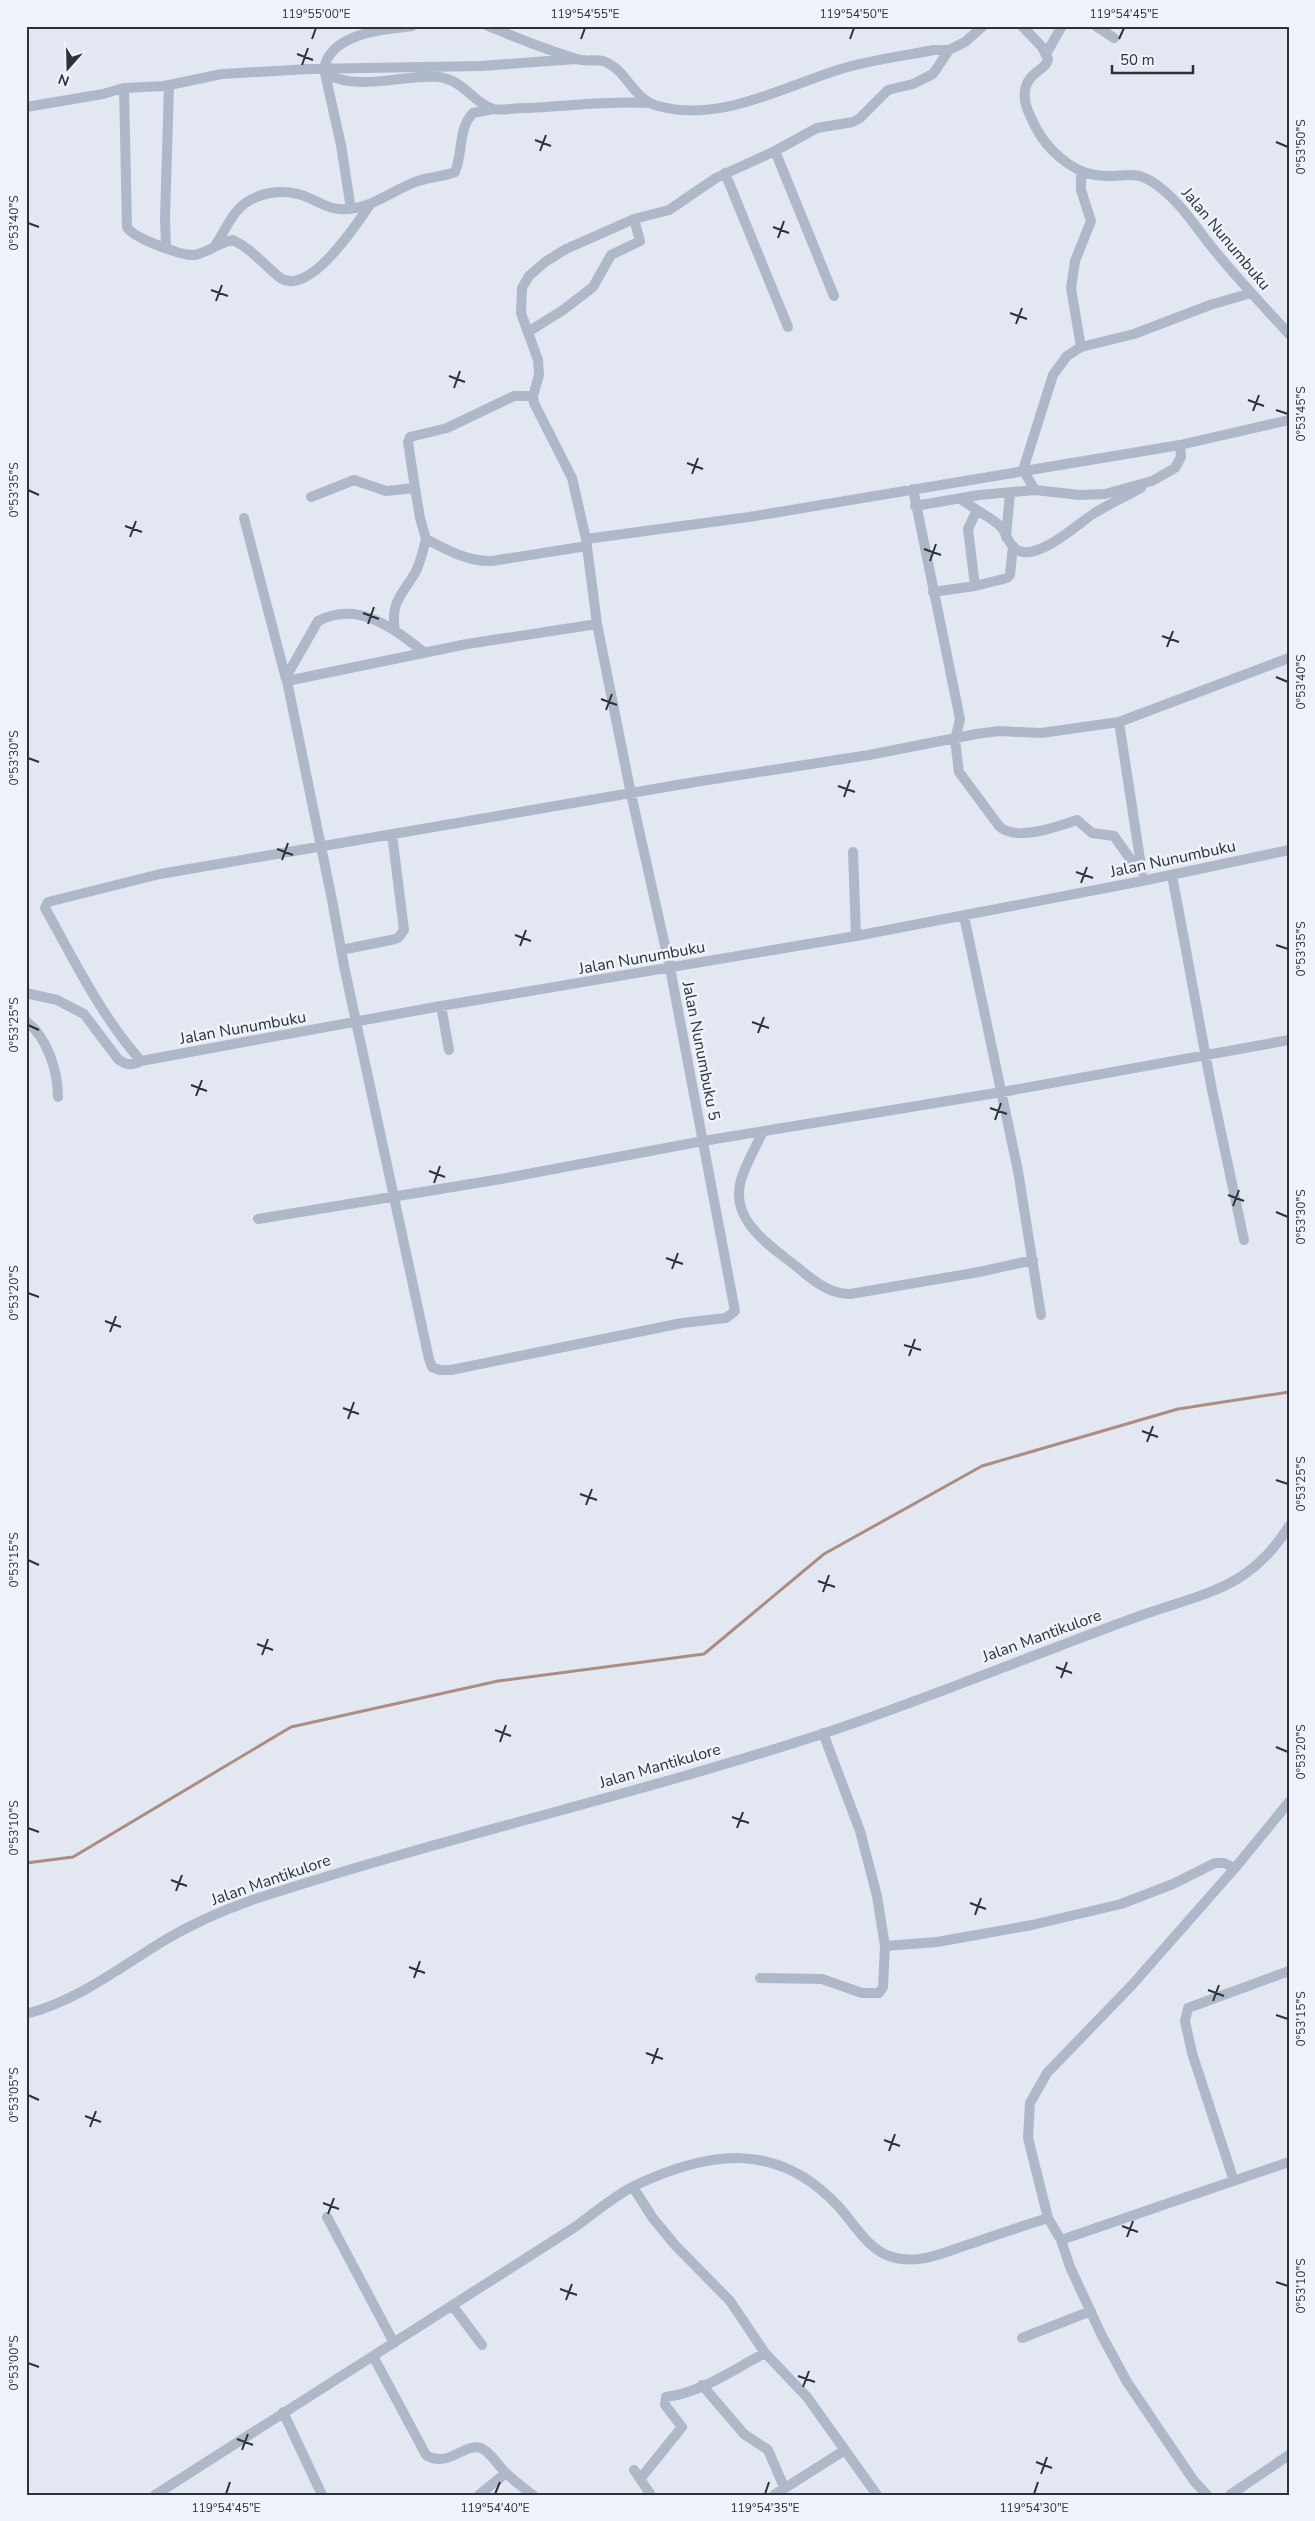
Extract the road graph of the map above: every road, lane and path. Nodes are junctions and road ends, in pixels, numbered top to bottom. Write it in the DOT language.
graph roads {
  1 [pos="412,26"];
  2 [pos="488,26"];
  3 [pos="983,26"];
  4 [pos="1022,26"];
  5 [pos="1062,26"];
  6 [pos="1096,26"];
  7 [pos="1114,38"];
  8 [pos="949,50"];
  9 [pos="1046,54"];
  10 [pos="576,59"];
  11 [pos="325,72"];
  12 [pos="169,85"];
  13 [pos="124,88"];
  14 [pos="649,103"];
  15 [pos="26,107"];
  16 [pos="493,109"];
  17 [pos="775,151"];
  18 [pos="1081,171"];
  19 [pos="725,174"];
  20 [pos="369,206"];
  21 [pos="351,209"];
  22 [pos="634,219"];
  23 [pos="216,244"];
  24 [pos="166,246"];
  25 [pos="1251,293"];
  26 [pos="834,296"];
  27 [pos="788,327"];
  28 [pos="528,332"];
  29 [pos="1289,334"];
  30 [pos="1081,348"];
  31 [pos="533,396"];
  32 [pos="1289,420"];
  33 [pos="1180,445"];
  34 [pos="1023,470"];
  35 [pos="1152,481"];
  36 [pos="415,488"];
  37 [pos="913,489"];
  38 [pos="1035,490"];
  39 [pos="1010,493"];
  40 [pos="311,497"];
  41 [pos="960,498"];
  42 [pos="915,506"];
  43 [pos="976,512"];
  44 [pos="244,518"];
  45 [pos="426,539"];
  46 [pos="1009,542"];
  47 [pos="586,543"];
  48 [pos="975,586"];
  49 [pos="933,592"];
  50 [pos="597,624"];
  51 [pos="395,631"];
  52 [pos="425,653"];
  53 [pos="1289,658"];
  54 [pos="286,679"];
  55 [pos="1119,722"];
  56 [pos="955,740"];
  57 [pos="631,794"];
  58 [pos="392,834"];
  59 [pos="321,846"];
  60 [pos="1289,850"];
  61 [pos="853,852"];
  62 [pos="1142,868"];
  63 [pos="1172,875"];
  64 [pos="1142,881"];
  65 [pos="964,916"];
  66 [pos="856,936"];
  67 [pos="341,950"];
  68 [pos="670,968"];
  69 [pos="26,993"];
  70 [pos="441,1006"];
  71 [pos="26,1021"];
  72 [pos="357,1023"];
  73 [pos="1289,1040"];
  74 [pos="449,1050"];
  75 [pos="1205,1055"];
  76 [pos="140,1061"];
  77 [pos="1002,1092"];
  78 [pos="58,1097"];
  79 [pos="763,1131"];
  80 [pos="703,1141"];
  81 [pos="395,1196"];
  82 [pos="258,1219"];
  83 [pos="1244,1240"];
  84 [pos="1033,1260"];
  85 [pos="1041,1315"];
  86 [pos="1289,1526"];
  87 [pos="823,1733"];
  88 [pos="1289,1802"];
  89 [pos="1235,1868"];
  90 [pos="884,1946"];
  91 [pos="1289,1972"];
  92 [pos="760,1978"];
  93 [pos="26,2014"];
  94 [pos="1289,2162"];
  95 [pos="1234,2181"];
  96 [pos="633,2187"];
  97 [pos="327,2217"];
  98 [pos="1048,2218"];
  99 [pos="1061,2240"];
  100 [pos="452,2305"];
  101 [pos="1091,2311"];
  102 [pos="1022,2338"];
  103 [pos="394,2343"];
  104 [pos="482,2345"];
  105 [pos="765,2353"];
  106 [pos="374,2356"];
  107 [pos="702,2385"];
  108 [pos="283,2412"];
  109 [pos="845,2450"];
  110 [pos="1289,2455"];
  111 [pos="506,2473"];
  112 [pos="784,2487"];
  113 [pos="155,2495"];
  114 [pos="322,2495"];
  115 [pos="479,2495"];
  116 [pos="533,2495"];
  117 [pos="652,2495"];
  118 [pos="774,2495"];
  119 [pos="877,2495"];
  120 [pos="1207,2495"];
  121 [pos="1230,2495"];
  1 -- 11 [label="street"];
  2 -- 10 [label="street"];
  3 -- 8 [label="street"];
  4 -- 9 [label="street"];
  5 -- 9 [label="street"];
  6 -- 7 [label="street"];
  8 -- 14 [label="street"];
  8 -- 17 [label="street"];
  9 -- 18 [label="street, Jalan Nunumbuku"];
  10 -- 11 [label="street"];
  10 -- 14 [label="street"];
  11 -- 12 [label="street"];
  11 -- 16 [label="street"];
  11 -- 21 [label="street"];
  12 -- 13 [label="street"];
  12 -- 24 [label="street"];
  13 -- 15 [label="street"];
  13 -- 24 [label="street"];
  14 -- 16 [label="street"];
  16 -- 20 [label="street"];
  17 -- 19 [label="street"];
  17 -- 26 [label="street"];
  18 -- 25 [label="street, Jalan Nunumbuku"];
  18 -- 30 [label="street"];
  19 -- 22 [label="street"];
  19 -- 27 [label="street"];
  20 -- 21 [label="street"];
  20 -- 23 [label="street"];
  21 -- 23 [label="street"];
  22 -- 28 [label="street"];
  22 -- 28 [label="street"];
  23 -- 24 [label="street"];
  25 -- 29 [label="street, Jalan Nunumbuku"];
  25 -- 30 [label="street"];
  28 -- 31 [label="street"];
  30 -- 34 [label="street"];
  31 -- 36 [label="street"];
  31 -- 47 [label="street, Jalan Nunumbuku 5"];
  32 -- 33 [label="street"];
  33 -- 34 [label="street"];
  33 -- 35 [label="street"];
  34 -- 37 [label="street"];
  34 -- 38 [label="street"];
  35 -- 38 [label="street"];
  35 -- 46 [label="street"];
  36 -- 40 [label="street"];
  36 -- 45 [label="street"];
  37 -- 42 [label="street"];
  37 -- 47 [label="street"];
  38 -- 39 [label="street"];
  39 -- 41 [label="street"];
  39 -- 46 [label="street"];
  41 -- 42 [label="street"];
  41 -- 43 [label="street"];
  42 -- 49 [label="street"];
  43 -- 46 [label="street"];
  43 -- 48 [label="street"];
  44 -- 54 [label="street"];
  45 -- 47 [label="street"];
  45 -- 51 [label="street"];
  46 -- 48 [label="street"];
  47 -- 50 [label="street, Jalan Nunumbuku 5"];
  48 -- 49 [label="street"];
  49 -- 56 [label="street"];
  50 -- 52 [label="street"];
  50 -- 57 [label="street, Jalan Nunumbuku 5"];
  51 -- 52 [label="street"];
  51 -- 54 [label="street"];
  52 -- 54 [label="street"];
  53 -- 55 [label="street"];
  54 -- 59 [label="street"];
  55 -- 56 [label="street"];
  55 -- 62 [label="street"];
  56 -- 57 [label="street"];
  56 -- 62 [label="street"];
  57 -- 58 [label="street"];
  57 -- 68 [label="street, Jalan Nunumbuku 5"];
  58 -- 59 [label="street"];
  58 -- 67 [label="street"];
  59 -- 67 [label="street"];
  59 -- 76 [label="street"];
  60 -- 63 [label="street, Jalan Nunumbuku"];
  61 -- 66 [label="street"];
  62 -- 64 [label="street"];
  63 -- 64 [label="street, Jalan Nunumbuku"];
  63 -- 75 [label="street"];
  64 -- 65 [label="street, Jalan Nunumbuku"];
  65 -- 66 [label="street, Jalan Nunumbuku"];
  65 -- 77 [label="street"];
  66 -- 68 [label="street, Jalan Nunumbuku"];
  67 -- 72 [label="street"];
  68 -- 70 [label="street, Jalan Nunumbuku"];
  68 -- 80 [label="street, Jalan Nunumbuku 5"];
  69 -- 76 [label="street, Jalan Nunumbuku"];
  70 -- 72 [label="street, Jalan Nunumbuku"];
  70 -- 74 [label="street"];
  71 -- 78 [label="street"];
  72 -- 76 [label="street, Jalan Nunumbuku"];
  72 -- 81 [label="street"];
  73 -- 75 [label="street"];
  75 -- 77 [label="street"];
  75 -- 83 [label="street"];
  77 -- 79 [label="street"];
  77 -- 84 [label="street"];
  79 -- 80 [label="street"];
  79 -- 84 [label="street"];
  80 -- 81 [label="street"];
  80 -- 81 [label="street, Jalan Nunumbuku 5"];
  81 -- 82 [label="street"];
  84 -- 85 [label="street"];
  86 -- 87 [label="street, Jalan Mantikulore"];
  87 -- 90 [label="street"];
  87 -- 93 [label="street, Jalan Mantikulore"];
  88 -- 89 [label="street"];
  89 -- 90 [label="street"];
  89 -- 98 [label="street"];
  90 -- 92 [label="street"];
  91 -- 95 [label="street"];
  94 -- 95 [label="street"];
  95 -- 99 [label="street"];
  96 -- 98 [label="street"];
  96 -- 100 [label="street"];
  96 -- 105 [label="street"];
  97 -- 103 [label="street"];
  98 -- 99 [label="street"];
  99 -- 101 [label="street"];
  100 -- 103 [label="street"];
  100 -- 104 [label="street"];
  101 -- 102 [label="street"];
  101 -- 120 [label="street"];
  103 -- 106 [label="street"];
  105 -- 107 [label="street"];
  105 -- 109 [label="street"];
  106 -- 108 [label="street"];
  106 -- 111 [label="street"];
  107 -- 112 [label="street"];
  107 -- 117 [label="street"];
  108 -- 113 [label="street"];
  108 -- 114 [label="street"];
  109 -- 112 [label="street"];
  109 -- 119 [label="street"];
  110 -- 121 [label="street"];
  111 -- 115 [label="street"];
  111 -- 116 [label="street"];
  112 -- 118 [label="street"];
}
